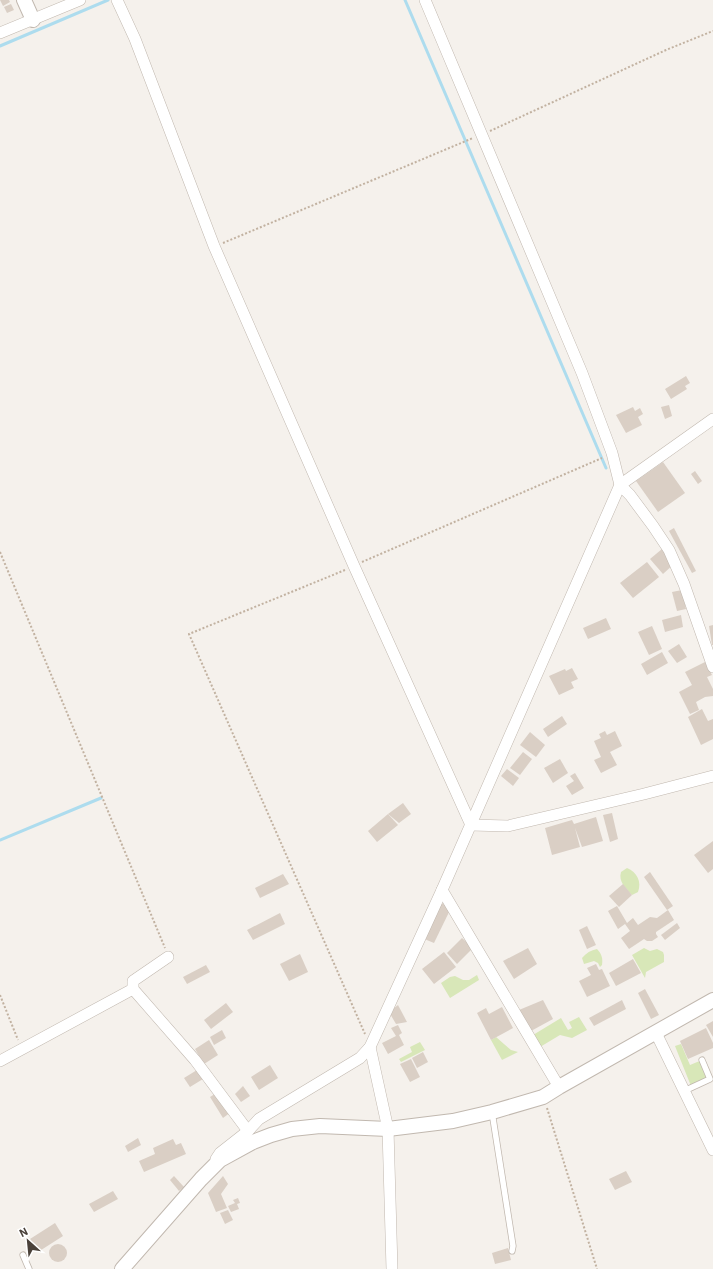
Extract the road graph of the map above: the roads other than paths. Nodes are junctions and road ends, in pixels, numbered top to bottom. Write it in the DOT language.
graph roads {
  1 [pos="24,0"];
  2 [pos="80,0"];
  3 [pos="117,0"];
  4 [pos="425,0"];
  5 [pos="33,20"];
  6 [pos="0,33"];
  7 [pos="713,419"];
  8 [pos="620,485"];
  9 [pos="713,667"];
  10 [pos="713,776"];
  11 [pos="471,825"];
  12 [pos="442,890"];
  13 [pos="168,958"];
  14 [pos="134,989"];
  15 [pos="713,1000"];
  16 [pos="656,1033"];
  17 [pos="370,1047"];
  18 [pos="702,1060"];
  19 [pos="0,1061"];
  20 [pos="559,1087"];
  21 [pos="684,1092"];
  22 [pos="492,1112"];
  23 [pos="388,1129"];
  24 [pos="248,1131"];
  25 [pos="713,1150"];
  26 [pos="201,1179"];
  27 [pos="512,1251"];
  28 [pos="22,1255"];
  29 [pos="29,1269"];
  30 [pos="122,1269"];
  31 [pos="392,1269"];
  1 -- 5 [label="street"];
  2 -- 5 [label="street"];
  3 -- 11 [label="street"];
  4 -- 8 [label="street"];
  5 -- 6 [label="street"];
  7 -- 8 [label="street"];
  8 -- 9 [label="street"];
  8 -- 11 [label="street"];
  10 -- 11 [label="street"];
  11 -- 12 [label="street"];
  12 -- 17 [label="street"];
  12 -- 20 [label="street"];
  13 -- 14 [label="street"];
  14 -- 19 [label="street"];
  14 -- 24 [label="street"];
  15 -- 16 [label="street"];
  16 -- 20 [label="street"];
  16 -- 21 [label="street"];
  17 -- 23 [label="street"];
  17 -- 24 [label="street"];
  18 -- 21 [label="lane"];
  20 -- 22 [label="street"];
  21 -- 25 [label="street"];
  22 -- 23 [label="street"];
  22 -- 27 [label="lane"];
  23 -- 26 [label="street"];
  23 -- 31 [label="street"];
  24 -- 26 [label="street"];
  26 -- 30 [label="street"];
  28 -- 29 [label="lane"];
}
